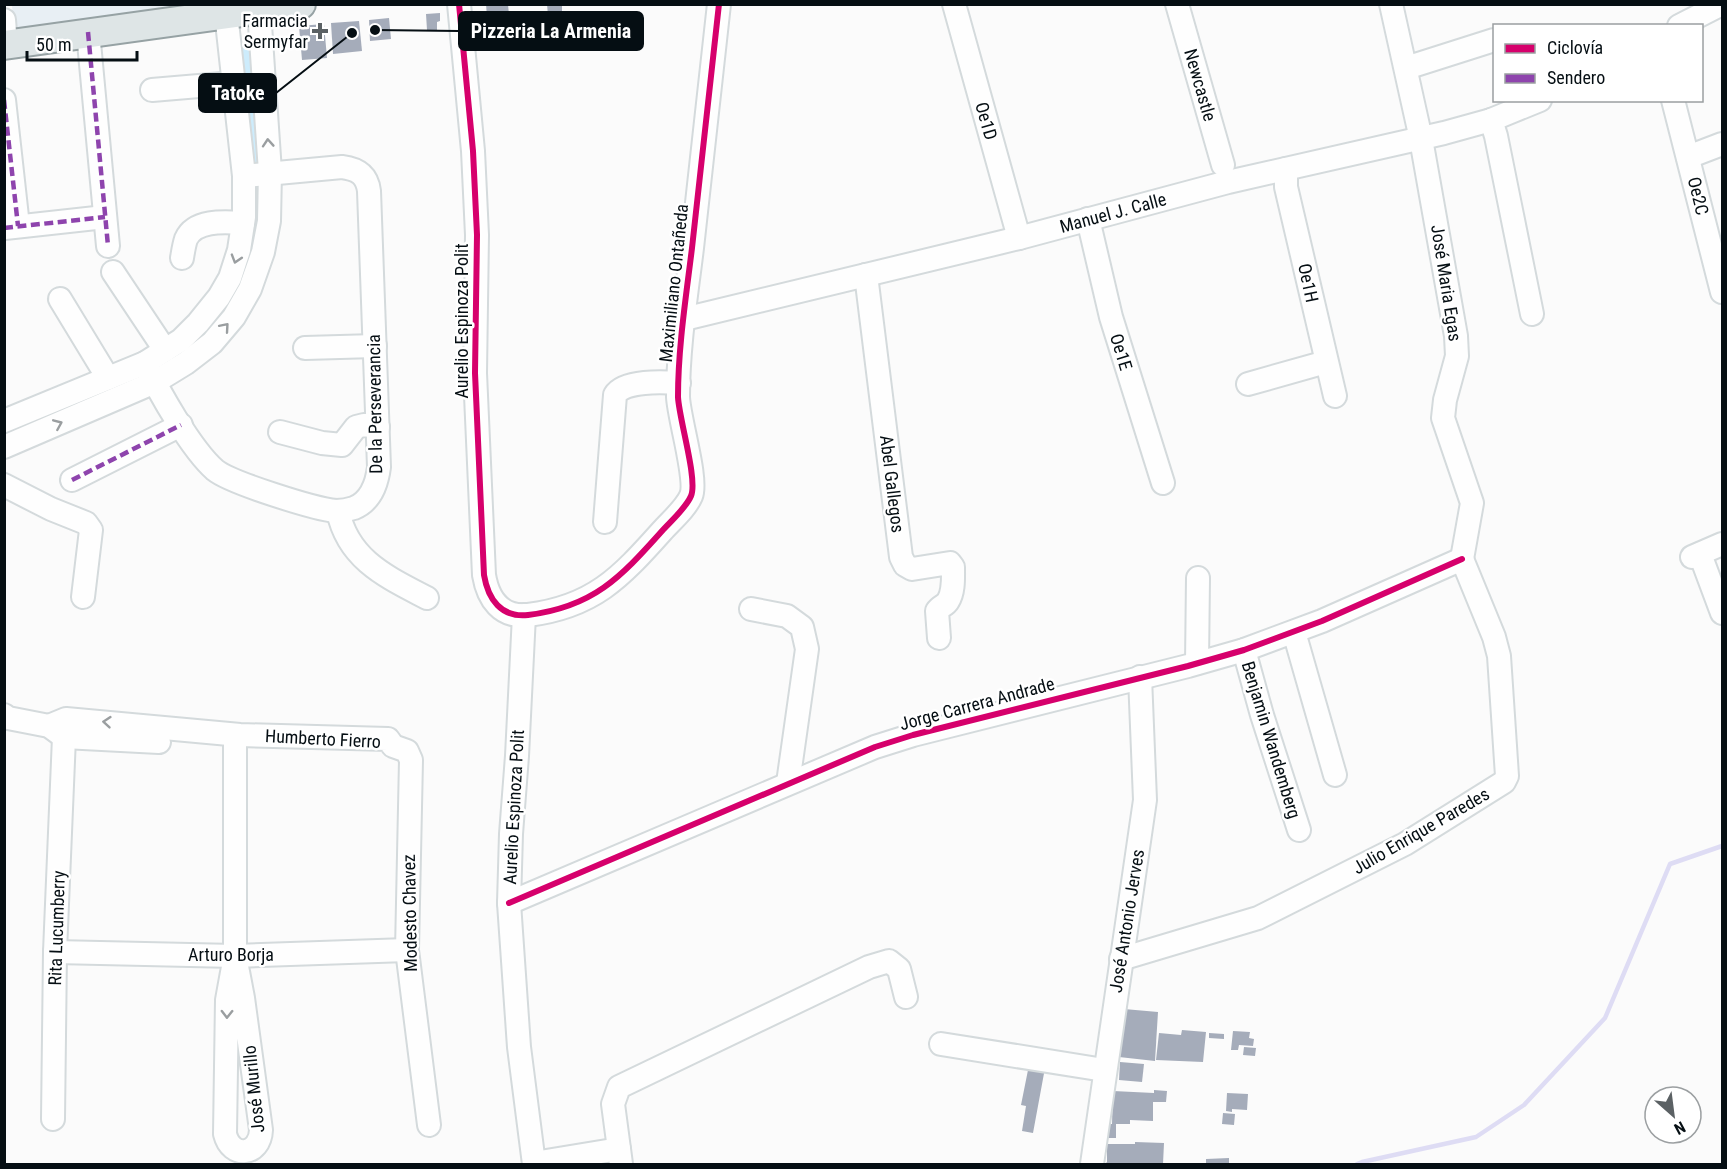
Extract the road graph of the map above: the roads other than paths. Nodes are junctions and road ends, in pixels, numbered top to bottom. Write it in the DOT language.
graph roads {
  1 [pos="301,4"];
  2 [pos="459,4"];
  3 [pos="719,4"];
  4 [pos="954,4"];
  5 [pos="1177,4"];
  6 [pos="1391,4"];
  7 [pos="1722,4"];
  8 [pos="259,10"];
  9 [pos="226,13"];
  10 [pos="1683,24"];
  11 [pos="88,32"];
  12 [pos="5,37"];
  13 [pos="1493,40"];
  14 [pos="1406,68"];
  15 [pos="234,82"];
  16 [pos="152,90"];
  17 [pos="4,100"];
  18 [pos="1535,102"];
  19 [pos="1674,102"];
  20 [pos="1491,120"];
  21 [pos="1421,139"];
  22 [pos="1722,144"];
  23 [pos="1688,157"];
  24 [pos="1223,165"];
  25 [pos="1286,170"];
  26 [pos="270,172"];
  27 [pos="244,176"];
  28 [pos="105,218"];
  29 [pos="1088,219"];
  30 [pos="243,223"];
  31 [pos="11,227"];
  32 [pos="1019,238"];
  33 [pos="108,246"];
  34 [pos="182,258"];
  35 [pos="113,272"];
  36 [pos="866,274"];
  37 [pos="1722,292"];
  38 [pos="60,299"];
  39 [pos="1532,314"];
  40 [pos="684,319"];
  41 [pos="375,346"];
  42 [pos="305,348"];
  43 [pos="165,350"];
  44 [pos="1326,362"];
  45 [pos="150,372"];
  46 [pos="108,378"];
  47 [pos="679,383"];
  48 [pos="1248,384"];
  49 [pos="1335,396"];
  50 [pos="4,421"];
  51 [pos="182,425"];
  52 [pos="378,428"];
  53 [pos="280,432"];
  54 [pos="4,447"];
  55 [pos="72,480"];
  56 [pos="1163,483"];
  57 [pos="4,485"];
  58 [pos="338,511"];
  59 [pos="605,522"];
  60 [pos="1722,544"];
  61 [pos="1462,559"];
  62 [pos="1198,578"];
  63 [pos="83,597"];
  64 [pos="427,597"];
  65 [pos="751,609"];
  66 [pos="1722,613"];
  67 [pos="524,615"];
  68 [pos="1294,632"];
  69 [pos="939,638"];
  70 [pos="1244,650"];
  71 [pos="1197,663"];
  72 [pos="1140,677"];
  73 [pos="6,717"];
  74 [pos="56,732"];
  75 [pos="236,740"];
  76 [pos="393,746"];
  77 [pos="1335,775"];
  78 [pos="788,783"];
  79 [pos="1299,830"];
  80 [pos="509,903"];
  81 [pos="407,950"];
  82 [pos="55,952"];
  83 [pos="235,956"];
  84 [pos="1121,959"];
  85 [pos="906,997"];
  86 [pos="941,1044"];
  87 [pos="1104,1070"];
  88 [pos="53,1119"];
  89 [pos="429,1125"];
  90 [pos="620,1156"];
  91 [pos="564,1162"];
  92 [pos="534,1164"];
  93 [pos="1092,1164"];
  1 -- 8 [label="main road"];
  2 -- 67 [label="street, Aurelio Espinoza Polit"];
  3 -- 40 [label="street, Maximiliano Ontañeda"];
  4 -- 32 [label="street, Oe1D"];
  5 -- 24 [label="street, Newcastle"];
  6 -- 14 [label="street, José Maria Egas"];
  7 -- 10 [label="street"];
  8 -- 9 [label="main road"];
  26 -- 8 [label="street, one-way"];
  9 -- 11 [label="main road"];
  9 -- 15 [label="street"];
  11 -- 12 [label="main road"];
  11 -- 28 [label="street"];
  13 -- 14 [label="street"];
  14 -- 21 [label="street, José Maria Egas"];
  15 -- 16 [label="street"];
  15 -- 27 [label="street"];
  17 -- 31 [label="street"];
  18 -- 20 [label="street, Manuel J. Calle"];
  19 -- 23 [label="street, Oe2C"];
  20 -- 21 [label="street, Manuel J. Calle"];
  20 -- 39 [label="street"];
  21 -- 25 [label="street, Manuel J. Calle"];
  21 -- 61 [label="street, José Maria Egas"];
  22 -- 23 [label="street"];
  23 -- 37 [label="street, Oe2C"];
  25 -- 29 [label="street, Manuel J. Calle"];
  25 -- 44 [label="street, Oe1H"];
  26 -- 27 [label="street, De la Perseverancia"];
  26 -- 41 [label="street, De la Perseverancia"];
  45 -- 26 [label="street, one-way"];
  27 -- 30 [label="street"];
  28 -- 31 [label="street"];
  28 -- 33 [label="street"];
  29 -- 32 [label="street, Manuel J. Calle"];
  29 -- 56 [label="street, Oe1E"];
  30 -- 34 [label="street"];
  30 -- 43 [label="street, one-way"];
  32 -- 36 [label="street, Manuel J. Calle"];
  35 -- 43 [label="street"];
  36 -- 40 [label="street, Manuel J. Calle"];
  36 -- 69 [label="street, Abel Gallegos"];
  38 -- 46 [label="street"];
  40 -- 47 [label="street, Maximiliano Ontañeda"];
  41 -- 42 [label="street"];
  41 -- 52 [label="street, De la Perseverancia"];
  43 -- 45 [label="street"];
  44 -- 48 [label="street"];
  44 -- 49 [label="street, Oe1H"];
  45 -- 46 [label="street"];
  45 -- 51 [label="street"];
  54 -- 45 [label="street, one-way"];
  46 -- 50 [label="street"];
  47 -- 59 [label="street"];
  47 -- 67 [label="street, Maximiliano Ontañeda"];
  51 -- 55 [label="street"];
  51 -- 58 [label="street"];
  52 -- 53 [label="street"];
  52 -- 58 [label="street, De la Perseverancia"];
  57 -- 63 [label="street"];
  58 -- 64 [label="street"];
  60 -- 66 [label="street"];
  61 -- 68 [label="street, Jorge Carrera Andrade"];
  61 -- 84 [label="street, Julio Enrique Paredes"];
  62 -- 71 [label="street"];
  65 -- 78 [label="street"];
  67 -- 80 [label="street, Aurelio Espinoza Polit"];
  68 -- 70 [label="street, Jorge Carrera Andrade"];
  68 -- 77 [label="street"];
  70 -- 71 [label="street, Jorge Carrera Andrade"];
  70 -- 79 [label="street, Benjamin Wandemberg"];
  71 -- 72 [label="street, Jorge Carrera Andrade"];
  72 -- 78 [label="street, Jorge Carrera Andrade"];
  72 -- 84 [label="street, José Antonio Jerves"];
  73 -- 74 [label="street, Humberto Fierro"];
  74 -- 75 [label="street, Humberto Fierro"];
  74 -- 82 [label="street, Rita Lucumberry"];
  75 -- 76 [label="street, Humberto Fierro"];
  75 -- 83 [label="street, José Murillo"];
  76 -- 81 [label="street, Modesto Chavez"];
  78 -- 80 [label="street, Jorge Carrera Andrade"];
  80 -- 92 [label="street, Aurelio Espinoza Polit"];
  81 -- 83 [label="street, Arturo Borja"];
  81 -- 89 [label="street, Modesto Chavez"];
  82 -- 83 [label="street, Arturo Borja"];
  82 -- 88 [label="street, Rita Lucumberry"];
  83 -- 83 [label="street, José Murillo, one-way"];
  84 -- 87 [label="street, José Antonio Jerves"];
  85 -- 90 [label="street"];
  86 -- 87 [label="street"];
  87 -- 93 [label="street, José Antonio Jerves"];
  90 -- 91 [label="street"];
  91 -- 92 [label="street"];
}
